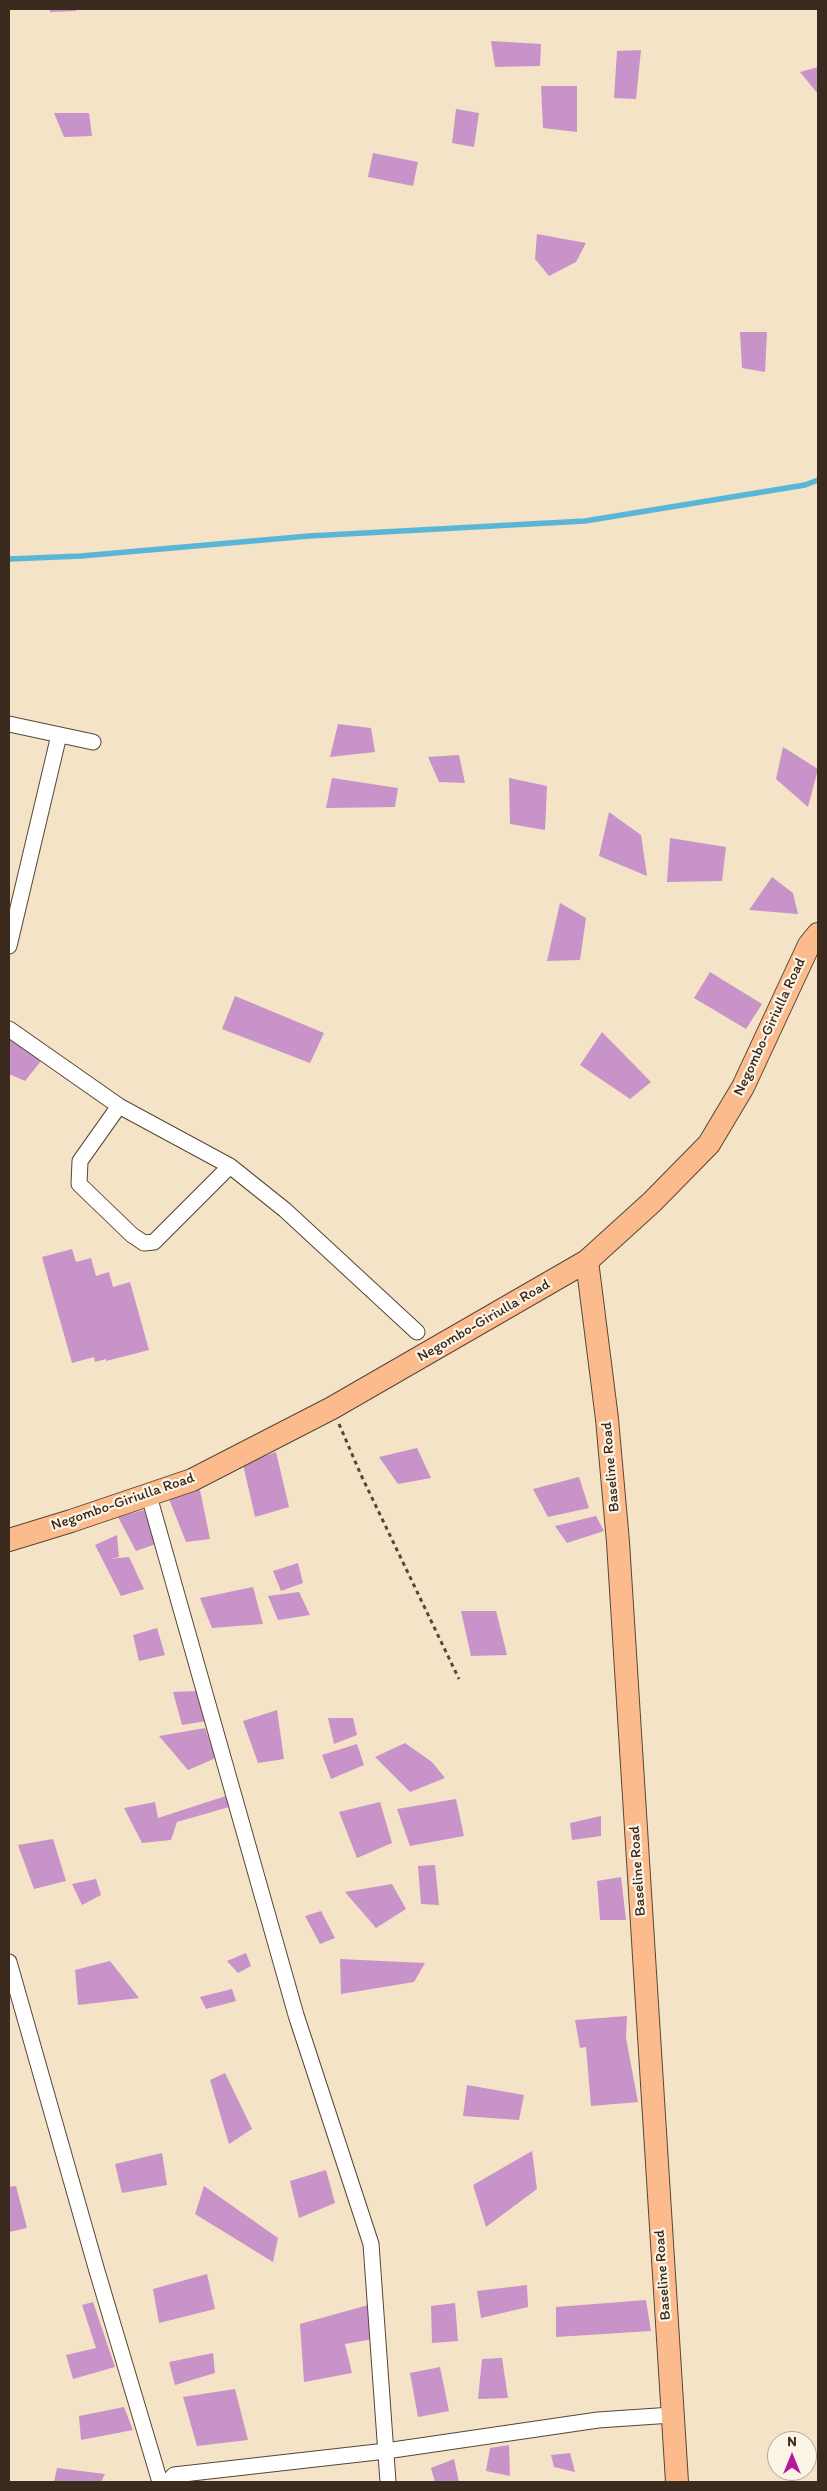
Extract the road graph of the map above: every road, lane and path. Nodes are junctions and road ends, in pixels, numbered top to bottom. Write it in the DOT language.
graph roads {
  1 [pos="9,724"];
  2 [pos="59,735"];
  3 [pos="93,742"];
  4 [pos="818,934"];
  5 [pos="9,946"];
  6 [pos="9,1029"];
  7 [pos="119,1106"];
  8 [pos="230,1166"];
  9 [pos="587,1261"];
  10 [pos="417,1332"];
  11 [pos="332,1408"];
  12 [pos="149,1496"];
  13 [pos="9,1540"];
  14 [pos="459,1679"];
  15 [pos="9,1962"];
  16 [pos="672,2415"];
  17 [pos="386,2451"];
  18 [pos="160,2482"];
  19 [pos="168,2482"];
  20 [pos="388,2482"];
  21 [pos="677,2482"];
  1 -- 2 [label="street"];
  2 -- 3 [label="street"];
  2 -- 5 [label="street"];
  4 -- 9 [label="main road, Negombo-Giriulla Road"];
  6 -- 7 [label="street"];
  7 -- 8 [label="street"];
  7 -- 8 [label="street"];
  8 -- 10 [label="street"];
  9 -- 11 [label="main road, Negombo-Giriulla Road"];
  9 -- 16 [label="main road, Baseline Road"];
  11 -- 12 [label="main road, Negombo-Giriulla Road"];
  11 -- 14 [label="path"];
  12 -- 13 [label="main road, Negombo-Giriulla Road"];
  12 -- 17 [label="street"];
  15 -- 18 [label="street"];
  16 -- 17 [label="street"];
  16 -- 21 [label="main road, Baseline Road"];
  17 -- 19 [label="street"];
  17 -- 20 [label="street"];
}
